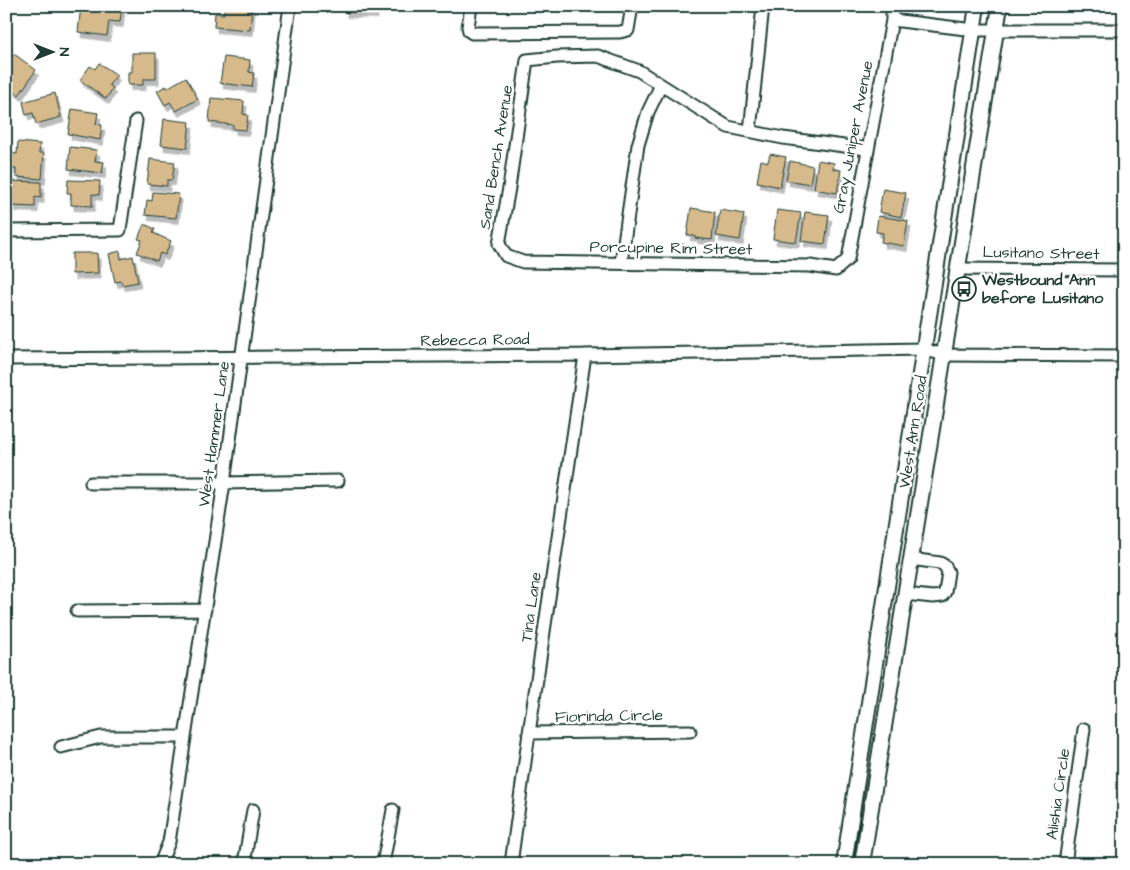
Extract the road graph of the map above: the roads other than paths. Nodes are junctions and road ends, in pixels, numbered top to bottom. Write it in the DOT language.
graph roads {
  1 [pos="290,6"];
  2 [pos="471,6"];
  3 [pos="632,6"];
  4 [pos="763,6"];
  5 [pos="892,6"];
  6 [pos="977,6"];
  7 [pos="1000,6"];
  8 [pos="892,20"];
  9 [pos="984,30"];
  10 [pos="1124,30"];
  11 [pos="661,86"];
  12 [pos="136,121"];
  13 [pos="750,131"];
  14 [pos="867,149"];
  15 [pos="6,231"];
  16 [pos="506,256"];
  17 [pos="621,264"];
  18 [pos="958,268"];
  19 [pos="836,270"];
  20 [pos="1124,270"];
  21 [pos="923,349"];
  22 [pos="585,355"];
  23 [pos="944,355"];
  24 [pos="1124,356"];
  25 [pos="240,358"];
  26 [pos="6,359"];
  27 [pos="338,481"];
  28 [pos="91,483"];
  29 [pos="224,483"];
  30 [pos="910,559"];
  31 [pos="905,594"];
  32 [pos="205,610"];
  33 [pos="77,611"];
  34 [pos="876,652"];
  35 [pos="895,654"];
  36 [pos="1084,729"];
  37 [pos="690,731"];
  38 [pos="529,733"];
  39 [pos="185,737"];
  40 [pos="61,746"];
  41 [pos="253,810"];
  42 [pos="393,810"];
  43 [pos="160,864"];
  44 [pos="244,864"];
  45 [pos="383,864"];
  46 [pos="511,864"];
  47 [pos="844,864"];
  48 [pos="862,864"];
  49 [pos="1065,864"];
  1 -- 25 [label="street, West Hammer Lane"];
  2 -- 3 [label="street"];
  4 -- 13 [label="street"];
  5 -- 8 [label="street, Gray Juniper Avenue"];
  6 -- 9 [label="main road, West Ann Road"];
  7 -- 9 [label="main road, West Ann Road"];
  8 -- 9 [label="street"];
  8 -- 14 [label="street, Gray Juniper Avenue"];
  9 -- 10 [label="street"];
  9 -- 18 [label="main road, West Ann Road"];
  9 -- 21 [label="main road, West Ann Road"];
  11 -- 13 [label="street"];
  11 -- 16 [label="street, Sand Bench Avenue"];
  11 -- 17 [label="street"];
  12 -- 15 [label="street"];
  13 -- 14 [label="street"];
  14 -- 19 [label="street, Gray Juniper Avenue"];
  16 -- 17 [label="street, Porcupine Rim Street"];
  17 -- 19 [label="street, Porcupine Rim Street"];
  18 -- 20 [label="street, Lusitano Street"];
  18 -- 23 [label="main road, West Ann Road"];
  21 -- 22 [label="street, Rebecca Road"];
  21 -- 23 [label="street, Rebecca Road"];
  21 -- 34 [label="main road, West Ann Road"];
  22 -- 25 [label="street, Rebecca Road"];
  22 -- 38 [label="street, Tina Lane"];
  23 -- 24 [label="street, Rebecca Road"];
  23 -- 30 [label="main road, West Ann Road"];
  25 -- 26 [label="street, Rebecca Road"];
  25 -- 29 [label="street, West Hammer Lane"];
  27 -- 29 [label="street"];
  28 -- 29 [label="street"];
  29 -- 32 [label="street, West Hammer Lane"];
  30 -- 31 [label="main road, West Ann Road"];
  30 -- 31 [label="street"];
  31 -- 35 [label="main road, West Ann Road"];
  32 -- 33 [label="street"];
  32 -- 39 [label="street, West Hammer Lane"];
  34 -- 35 [label="main road"];
  34 -- 47 [label="main road, West Ann Road"];
  35 -- 48 [label="main road, West Ann Road"];
  36 -- 49 [label="street, Alishia Circle"];
  37 -- 38 [label="street, Fiorinda Circle"];
  38 -- 46 [label="street, Tina Lane"];
  39 -- 40 [label="street"];
  39 -- 43 [label="street, West Hammer Lane"];
  41 -- 44 [label="street"];
  42 -- 45 [label="street"];
}
